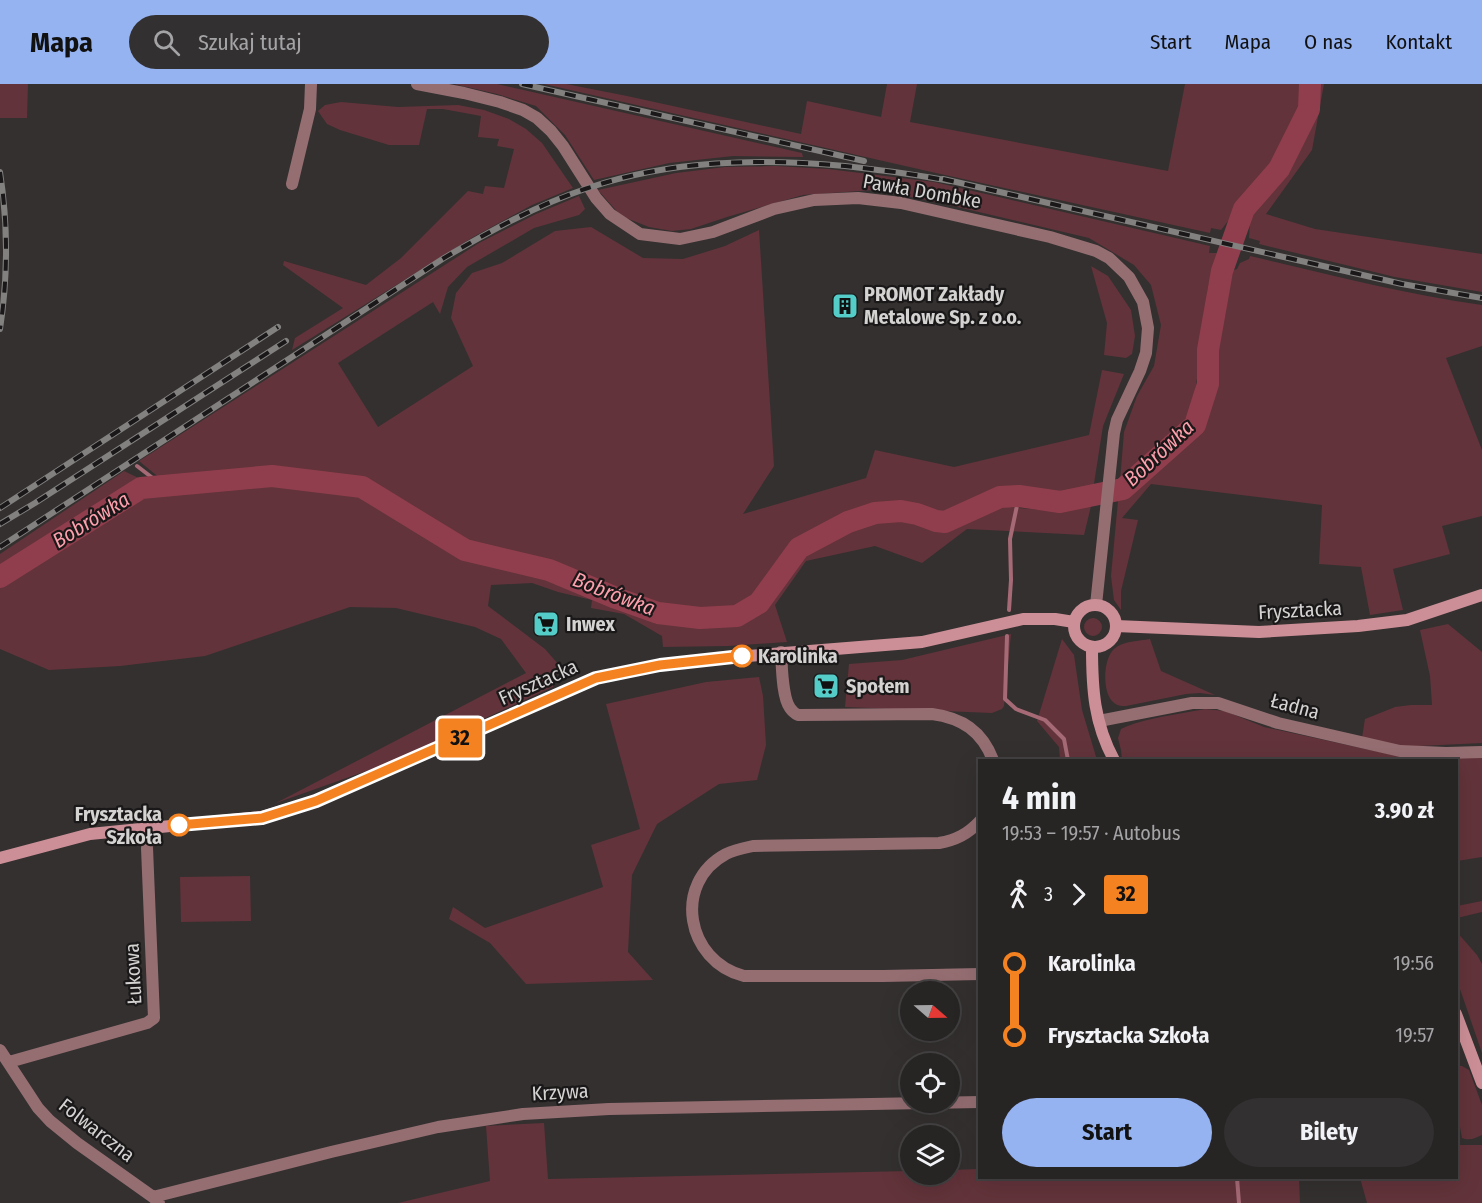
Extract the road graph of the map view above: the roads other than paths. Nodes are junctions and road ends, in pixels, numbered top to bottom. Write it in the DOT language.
graph roads {
  1 [pos="311,84"];
  2 [pos="417,84"];
  3 [pos="292,184"];
  4 [pos="1482,595"];
  5 [pos="1096,605"];
  6 [pos="1074,622"];
  7 [pos="1116,626"];
  8 [pos="1092,647"];
  9 [pos="781,652"];
  10 [pos="1099,721"];
  11 [pos="1482,752"];
  12 [pos="993,759"];
  13 [pos="1114,759"];
  14 [pos="978,823"];
  15 [pos="147,848"];
  16 [pos="0,858"];
  17 [pos="978,974"];
  18 [pos="1458,1019"];
  19 [pos="0,1050"];
  20 [pos="9,1062"];
  21 [pos="1482,1083"];
  22 [pos="978,1102"];
  23 [pos="156,1200"];
  1 -- 3 [label="street"];
  2 -- 5 [label="street, Pawła Dombke"];
  4 -- 7 [label="street, Frysztacka"];
  5 -- 6 [label="street"];
  5 -- 7 [label="street"];
  6 -- 8 [label="street"];
  6 -- 9 [label="street, Frysztacka"];
  7 -- 8 [label="street"];
  8 -- 10 [label="street"];
  9 -- 12 [label="street"];
  9 -- 16 [label="street, Frysztacka"];
  10 -- 11 [label="street, Ładna"];
  10 -- 13 [label="street"];
  14 -- 17 [label="street"];
  15 -- 20 [label="street, Łukowa"];
  18 -- 21 [label="street"];
  19 -- 20 [label="street, Folwarczna"];
  20 -- 23 [label="street, Folwarczna"];
  22 -- 23 [label="street, Krzywa"];
}
